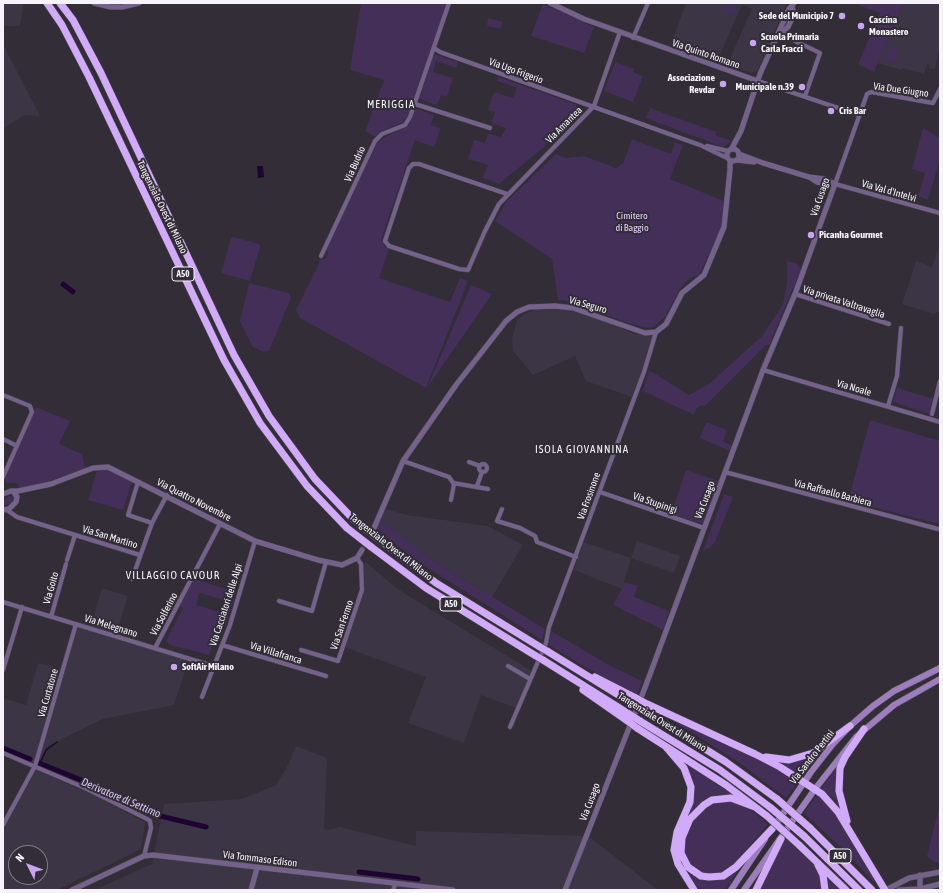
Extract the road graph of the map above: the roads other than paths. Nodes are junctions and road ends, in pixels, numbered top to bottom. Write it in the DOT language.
graph roads {
  1 [pos="47,3"];
  2 [pos="60,3"];
  3 [pos="94,3"];
  4 [pos="139,3"];
  5 [pos="449,3"];
  6 [pos="550,3"];
  7 [pos="648,3"];
  8 [pos="793,5"];
  9 [pos="782,25"];
  10 [pos="784,31"];
  11 [pos="620,32"];
  12 [pos="633,38"];
  13 [pos="776,39"];
  14 [pos="434,48"];
  15 [pos="758,81"];
  16 [pos="940,89"];
  17 [pos="867,94"];
  18 [pos="805,96"];
  19 [pos="415,104"];
  20 [pos="594,106"];
  21 [pos="859,115"];
  22 [pos="490,128"];
  23 [pos="700,145"];
  24 [pos="734,151"];
  25 [pos="728,159"];
  26 [pos="737,160"];
  27 [pos="763,163"];
  28 [pos="730,170"];
  29 [pos="835,184"];
  30 [pos="507,194"];
  31 [pos="940,214"];
  32 [pos="321,256"];
  33 [pos="795,294"];
  34 [pos="889,324"];
  35 [pos="901,328"];
  36 [pos="656,332"];
  37 [pos="764,370"];
  38 [pos="940,381"];
  39 [pos="3,395"];
  40 [pos="888,406"];
  41 [pos="932,414"];
  42 [pos="940,422"];
  43 [pos="3,439"];
  44 [pos="17,446"];
  45 [pos="403,461"];
  46 [pos="469,462"];
  47 [pos="480,466"];
  48 [pos="482,472"];
  49 [pos="725,472"];
  50 [pos="3,477"];
  51 [pos="138,482"];
  52 [pos="453,483"];
  53 [pos="477,486"];
  54 [pos="488,489"];
  55 [pos="24,490"];
  56 [pos="13,491"];
  57 [pos="600,492"];
  58 [pos="3,494"];
  59 [pos="167,495"];
  60 [pos="17,497"];
  61 [pos="451,500"];
  62 [pos="7,509"];
  63 [pos="502,509"];
  64 [pos="152,523"];
  65 [pos="220,524"];
  66 [pos="374,528"];
  67 [pos="704,528"];
  68 [pos="938,529"];
  69 [pos="75,535"];
  70 [pos="255,541"];
  71 [pos="362,550"];
  72 [pos="141,552"];
  73 [pos="576,557"];
  74 [pos="357,558"];
  75 [pos="67,562"];
  76 [pos="326,562"];
  77 [pos="132,579"];
  78 [pos="3,602"];
  79 [pos="279,602"];
  80 [pos="22,607"];
  81 [pos="51,617"];
  82 [pos="76,624"];
  83 [pos="222,645"];
  84 [pos="543,645"];
  85 [pos="155,648"];
  86 [pos="301,650"];
  87 [pos="540,662"];
  88 [pos="214,666"];
  89 [pos="508,666"];
  90 [pos="940,668"];
  91 [pos="3,670"];
  92 [pos="326,676"];
  93 [pos="530,679"];
  94 [pos="940,679"];
  95 [pos="202,697"];
  96 [pos="634,701"];
  97 [pos="639,724"];
  98 [pos="850,726"];
  99 [pos="510,727"];
  100 [pos="864,729"];
  101 [pos="666,747"];
  102 [pos="3,753"];
  103 [pos="754,754"];
  104 [pos="35,766"];
  105 [pos="804,782"];
  106 [pos="815,789"];
  107 [pos="755,807"];
  108 [pos="3,824"];
  109 [pos="772,829"];
  110 [pos="852,834"];
  111 [pos="780,839"];
  112 [pos="144,856"];
  113 [pos="815,859"];
  114 [pos="257,868"];
  115 [pos="937,872"];
  116 [pos="920,875"];
  117 [pos="940,878"];
  118 [pos="396,883"];
  119 [pos="940,884"];
  120 [pos="870,888"];
  121 [pos="921,889"];
  122 [pos="72,890"];
  123 [pos="251,890"];
  124 [pos="394,890"];
  125 [pos="453,890"];
  126 [pos="565,890"];
  127 [pos="694,890"];
  128 [pos="731,890"];
  129 [pos="744,890"];
  130 [pos="756,890"];
  131 [pos="825,890"];
  132 [pos="846,890"];
  133 [pos="859,890"];
  134 [pos="886,890"];
  135 [pos="899,890"];
  1 -- 87 [label="highway, Tangenziale Ovest di Milano / A50, bridge"];
  2 -- 84 [label="highway, Tangenziale Ovest di Milano / A50, bridge"];
  3 -- 4 [label="street"];
  5 -- 14 [label="street, Via Budrio"];
  6 -- 11 [label="street, Via Quinto Romano"];
  7 -- 12 [label="street"];
  8 -- 9 [label="street"];
  8 -- 10 [label="street"];
  9 -- 10 [label="street"];
  9 -- 13 [label="street"];
  10 -- 13 [label="street"];
  10 -- 18 [label="street"];
  11 -- 12 [label="street, Via Quinto Romano"];
  11 -- 20 [label="street, Via Amantea"];
  12 -- 15 [label="street, Via Quinto Romano"];
  13 -- 15 [label="street"];
  14 -- 19 [label="street, Via Budrio"];
  14 -- 20 [label="street, Via Ugo Frigerio"];
  15 -- 18 [label="street, Via Quinto Romano"];
  15 -- 24 [label="street"];
  16 -- 17 [label="street, Via Due Giugno"];
  17 -- 21 [label="street, Via Cusago"];
  18 -- 21 [label="street, Via Quinto Romano"];
  19 -- 22 [label="street"];
  19 -- 32 [label="street, Via Budrio"];
  20 -- 23 [label="street, Via Ugo Frigerio"];
  20 -- 30 [label="street, Via Amantea"];
  21 -- 29 [label="street, Via Cusago"];
  23 -- 24 [label="street"];
  23 -- 25 [label="street"];
  24 -- 25 [label="street"];
  24 -- 26 [label="street"];
  24 -- 27 [label="street"];
  25 -- 26 [label="street"];
  25 -- 28 [label="street"];
  26 -- 27 [label="street"];
  26 -- 28 [label="street"];
  27 -- 29 [label="street"];
  28 -- 36 [label="street"];
  29 -- 31 [label="street, Via Val d'Intelvi"];
  29 -- 33 [label="street, Via Cusago"];
  30 -- 30 [label="street, Via Amantea"];
  33 -- 34 [label="street, Via privata Valtravaglia"];
  33 -- 37 [label="street, Via Cusago"];
  35 -- 40 [label="street"];
  36 -- 45 [label="street, Via Seguro"];
  36 -- 57 [label="street, Via Frosinone"];
  37 -- 40 [label="street, Via Noale"];
  37 -- 49 [label="street, Via Cusago"];
  38 -- 41 [label="street"];
  39 -- 44 [label="street"];
  40 -- 42 [label="street, Via Noale"];
  43 -- 44 [label="street"];
  44 -- 50 [label="street"];
  45 -- 52 [label="street"];
  45 -- 66 [label="street, Via Seguro"];
  46 -- 47 [label="street"];
  47 -- 48 [label="street"];
  47 -- 48 [label="street"];
  48 -- 53 [label="street"];
  49 -- 67 [label="street, Via Cusago"];
  49 -- 68 [label="street, Via Raffaello Barbiera"];
  51 -- 55 [label="street, Via Quattro Novembre"];
  51 -- 59 [label="street, Via Quattro Novembre"];
  51 -- 64 [label="street"];
  52 -- 53 [label="street"];
  52 -- 61 [label="street"];
  53 -- 54 [label="street"];
  55 -- 56 [label="street, Via Quattro Novembre"];
  55 -- 60 [label="street"];
  56 -- 58 [label="street, Via Quattro Novembre"];
  56 -- 60 [label="street"];
  57 -- 67 [label="street, Via Stupinigi"];
  57 -- 73 [label="street, Via Frosinone"];
  59 -- 64 [label="street, Via San Martino"];
  59 -- 65 [label="street, Via Quattro Novembre"];
  60 -- 62 [label="street"];
  62 -- 69 [label="street, Via San Martino"];
  63 -- 73 [label="street"];
  64 -- 72 [label="street, Via San Martino"];
  65 -- 70 [label="street, Via Quattro Novembre"];
  65 -- 85 [label="street, Via Solferino"];
  67 -- 126 [label="street, Via Cusago"];
  69 -- 72 [label="street, Via San Martino"];
  69 -- 75 [label="street, Via San Martino"];
  70 -- 76 [label="street, Via Quattro Novembre"];
  70 -- 83 [label="street, Via Cacciatori delle Alpi"];
  71 -- 74 [label="street"];
  72 -- 77 [label="street, Via San Martino"];
  73 -- 84 [label="street, Via Frosinone"];
  74 -- 76 [label="street, Via Quattro Novembre"];
  74 -- 86 [label="street, Via San Fermo"];
  75 -- 81 [label="street, Via Goito"];
  76 -- 79 [label="street"];
  78 -- 80 [label="street, Via Melegnano"];
  80 -- 81 [label="street, Via Melegnano"];
  80 -- 91 [label="street"];
  81 -- 82 [label="street, Via Melegnano"];
  82 -- 85 [label="street, Via Melegnano"];
  82 -- 104 [label="street, Via Curtatone"];
  83 -- 88 [label="street, Via Cacciatori delle Alpi"];
  83 -- 92 [label="street, Via Villafranca"];
  84 -- 87 [label="street, Via Frosinone"];
  84 -- 96 [label="highway, Tangenziale Ovest di Milano / A50, bridge"];
  85 -- 88 [label="street, Via Melegnano"];
  87 -- 93 [label="street"];
  87 -- 97 [label="highway, Tangenziale Ovest di Milano / A50, bridge"];
  88 -- 95 [label="street, Via Cacciatori delle Alpi"];
  89 -- 93 [label="street"];
  90 -- 98 [label="main road, Via Sandro Pertini"];
  93 -- 99 [label="street"];
  94 -- 100 [label="main road, Via Sandro Pertini"];
  96 -- 103 [label="highway, bridge"];
  96 -- 120 [label="highway, Tangenziale Ovest di Milano / A50, bridge"];
  97 -- 101 [label="highway"];
  97 -- 133 [label="highway, Tangenziale Ovest di Milano / A50, bridge"];
  98 -- 103 [label="highway"];
  98 -- 105 [label="main road, Via Sandro Pertini"];
  100 -- 106 [label="main road, Via Sandro Pertini"];
  100 -- 110 [label="highway"];
  101 -- 107 [label="highway"];
  101 -- 127 [label="highway"];
  102 -- 104 [label="street"];
  103 -- 105 [label="highway"];
  104 -- 108 [label="street, Via Curtatone"];
  104 -- 112 [label="street"];
  105 -- 106 [label="highway"];
  105 -- 109 [label="main road, Via Sandro Pertini"];
  106 -- 110 [label="highway"];
  106 -- 111 [label="main road, Via Sandro Pertini"];
  107 -- 109 [label="highway"];
  107 -- 113 [label="highway, bridge"];
  109 -- 128 [label="main road, Via Sandro Pertini"];
  110 -- 134 [label="highway"];
  111 -- 129 [label="main road, Via Sandro Pertini"];
  111 -- 130 [label="highway"];
  112 -- 114 [label="street, Via Tommaso Edison"];
  112 -- 122 [label="street, Via Tommaso Edison"];
  113 -- 131 [label="highway"];
  113 -- 132 [label="highway"];
  114 -- 118 [label="street, Via Tommaso Edison"];
  114 -- 123 [label="street"];
  115 -- 116 [label="street"];
  115 -- 117 [label="street"];
  116 -- 121 [label="street"];
  116 -- 134 [label="street"];
  118 -- 124 [label="street"];
  118 -- 125 [label="street, Via Tommaso Edison"];
  119 -- 121 [label="street"];
  121 -- 135 [label="street"];
}
